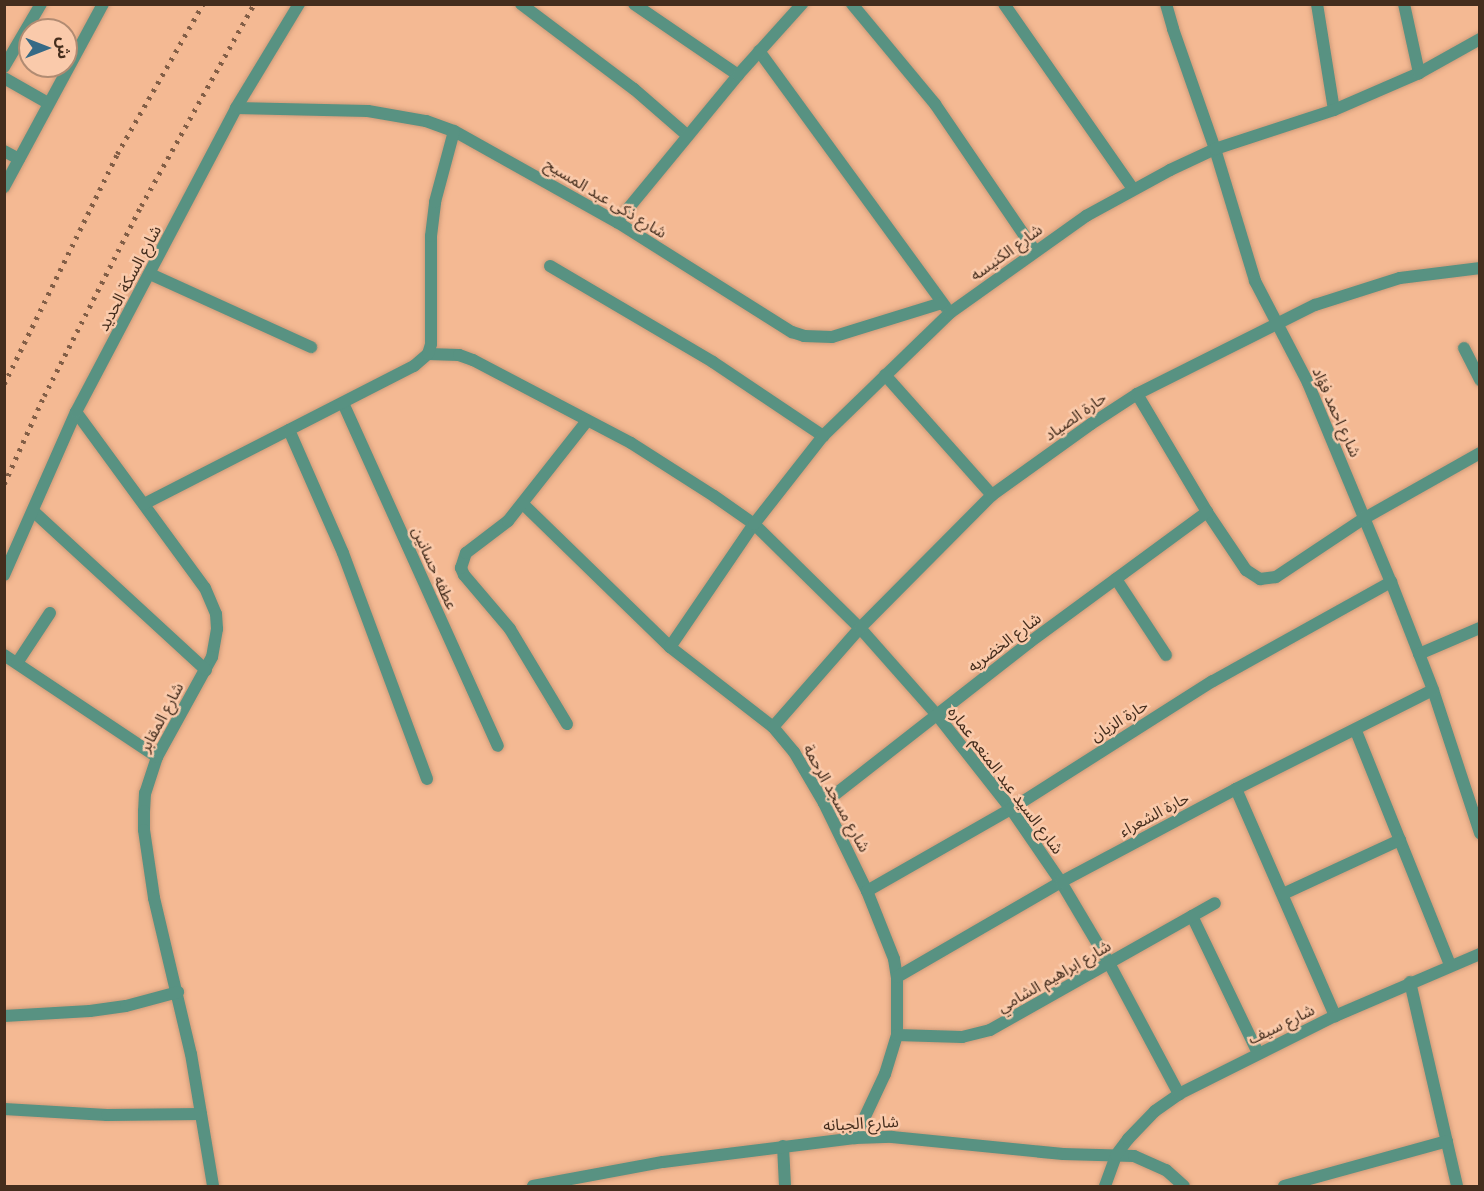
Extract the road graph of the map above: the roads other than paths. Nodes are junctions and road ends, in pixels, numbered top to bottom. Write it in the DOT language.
graph roads {
  1 [pos="41,4"];
  2 [pos="103,4"];
  3 [pos="299,4"];
  4 [pos="521,4"];
  5 [pos="633,4"];
  6 [pos="802,4"];
  7 [pos="852,4"];
  8 [pos="1004,4"];
  9 [pos="1166,4"];
  10 [pos="1317,4"];
  11 [pos="1404,4"];
  12 [pos="1479,39"];
  13 [pos="759,51"];
  14 [pos="4,68"];
  15 [pos="1419,73"];
  16 [pos="738,75"];
  17 [pos="4,78"];
  18 [pos="48,104"];
  19 [pos="236,108"];
  20 [pos="1334,110"];
  21 [pos="454,131"];
  22 [pos="687,135"];
  23 [pos="1215,149"];
  24 [pos="4,151"];
  25 [pos="19,159"];
  26 [pos="4,187"];
  27 [pos="1133,189"];
  28 [pos="617,222"];
  29 [pos="1035,251"];
  30 [pos="550,266"];
  31 [pos="1479,268"];
  32 [pos="150,274"];
  33 [pos="946,308"];
  34 [pos="1275,324"];
  35 [pos="311,347"];
  36 [pos="1464,348"];
  37 [pos="428,354"];
  38 [pos="885,375"];
  39 [pos="1479,380"];
  40 [pos="1137,394"];
  41 [pos="342,403"];
  42 [pos="76,412"];
  43 [pos="587,422"];
  44 [pos="290,430"];
  45 [pos="823,436"];
  46 [pos="1479,453"];
  47 [pos="992,495"];
  48 [pos="144,504"];
  49 [pos="523,504"];
  50 [pos="33,511"];
  51 [pos="1207,512"];
  52 [pos="1363,519"];
  53 [pos="754,524"];
  54 [pos="4,575"];
  55 [pos="1116,579"];
  56 [pos="1391,582"];
  57 [pos="50,613"];
  58 [pos="860,628"];
  59 [pos="1479,628"];
  60 [pos="670,647"];
  61 [pos="1419,654"];
  62 [pos="4,655"];
  63 [pos="1166,655"];
  64 [pos="17,663"];
  65 [pos="206,670"];
  66 [pos="1433,690"];
  67 [pos="937,715"];
  68 [pos="567,724"];
  69 [pos="773,727"];
  70 [pos="1356,731"];
  71 [pos="498,746"];
  72 [pos="157,757"];
  73 [pos="427,779"];
  74 [pos="1236,789"];
  75 [pos="824,803"];
  76 [pos="1011,809"];
  77 [pos="1479,832"];
  78 [pos="1400,840"];
  79 [pos="1061,882"];
  80 [pos="867,891"];
  81 [pos="1282,894"];
  82 [pos="1215,903"];
  83 [pos="1192,916"];
  84 [pos="1479,954"];
  85 [pos="1109,963"];
  86 [pos="1450,965"];
  87 [pos="897,977"];
  88 [pos="1410,982"];
  89 [pos="178,993"];
  90 [pos="4,1016"];
  91 [pos="1335,1016"];
  92 [pos="897,1035"];
  93 [pos="1258,1053"];
  94 [pos="1179,1094"];
  95 [pos="4,1109"];
  96 [pos="201,1114"];
  97 [pos="855,1138"];
  98 [pos="1447,1141"];
  99 [pos="783,1146"];
  100 [pos="1116,1155"];
  101 [pos="213,1186"];
  102 [pos="533,1186"];
  103 [pos="785,1186"];
  104 [pos="1105,1186"];
  105 [pos="1184,1186"];
  106 [pos="1284,1186"];
  107 [pos="1457,1186"];
  1 -- 14 [label="street"];
  2 -- 18 [label="street"];
  3 -- 19 [label="street, شارع السكة الحديد"];
  4 -- 22 [label="street"];
  5 -- 16 [label="street"];
  6 -- 13 [label="street"];
  7 -- 29 [label="street"];
  8 -- 27 [label="street"];
  9 -- 23 [label="street, شارع احمد فؤاد"];
  10 -- 20 [label="street"];
  11 -- 15 [label="street"];
  12 -- 15 [label="street, شارع الكنيسه"];
  13 -- 16 [label="street"];
  13 -- 33 [label="street"];
  15 -- 20 [label="street, شارع الكنيسه"];
  16 -- 22 [label="street"];
  17 -- 18 [label="street"];
  18 -- 25 [label="street"];
  19 -- 21 [label="street, شارع ذكى عبد المسيح"];
  19 -- 32 [label="street, شارع السكة الحديد"];
  20 -- 23 [label="street, شارع الكنيسه"];
  21 -- 28 [label="street, شارع ذكى عبد المسيح"];
  21 -- 37 [label="street"];
  22 -- 28 [label="street"];
  23 -- 27 [label="street, شارع الكنيسه"];
  23 -- 34 [label="street, شارع احمد فؤاد"];
  24 -- 25 [label="street"];
  25 -- 26 [label="street"];
  27 -- 29 [label="street, شارع الكنيسه"];
  28 -- 33 [label="street, شارع ذكى عبد المسيح"];
  29 -- 33 [label="street, شارع الكنيسه"];
  30 -- 45 [label="street"];
  31 -- 34 [label="street, حارة الصياد"];
  32 -- 35 [label="street"];
  32 -- 42 [label="street, شارع السكة الحديد"];
  33 -- 38 [label="street, شارع الكنيسه"];
  34 -- 40 [label="street, حارة الصياد"];
  34 -- 52 [label="street, شارع احمد فؤاد"];
  36 -- 39 [label="street"];
  37 -- 41 [label="street"];
  37 -- 43 [label="street, شارع السيد عبد المنعم عماره"];
  38 -- 45 [label="street, شارع الكنيسه"];
  38 -- 47 [label="street"];
  40 -- 47 [label="street, حارة الصياد"];
  40 -- 51 [label="street"];
  41 -- 44 [label="street"];
  41 -- 71 [label="street, عطفه حسانين"];
  42 -- 48 [label="street, شارع المقابر"];
  42 -- 50 [label="street, شارع السكة الحديد"];
  43 -- 49 [label="street"];
  43 -- 53 [label="street, شارع السيد عبد المنعم عماره"];
  44 -- 48 [label="street"];
  44 -- 73 [label="street"];
  45 -- 53 [label="street, شارع الكنيسه"];
  46 -- 52 [label="street"];
  47 -- 58 [label="street, حارة الصياد"];
  48 -- 65 [label="street, شارع المقابر"];
  49 -- 60 [label="street, شارع مسجد الرحمة"];
  49 -- 68 [label="street"];
  50 -- 54 [label="street, شارع السكة الحديد"];
  50 -- 65 [label="street"];
  51 -- 52 [label="street"];
  51 -- 55 [label="street, شارع الخضريه"];
  52 -- 56 [label="street, شارع احمد فؤاد"];
  53 -- 58 [label="street, شارع السيد عبد المنعم عماره"];
  53 -- 60 [label="street, شارع الكنيسه"];
  55 -- 63 [label="street"];
  55 -- 67 [label="street, شارع الخضريه"];
  56 -- 61 [label="street, شارع احمد فؤاد"];
  56 -- 76 [label="street, حارة الزيان"];
  57 -- 64 [label="street"];
  58 -- 67 [label="street, شارع السيد عبد المنعم عماره"];
  58 -- 69 [label="street, حارة الصياد"];
  59 -- 61 [label="street"];
  60 -- 69 [label="street, شارع مسجد الرحمة"];
  61 -- 66 [label="street, شارع احمد فؤاد"];
  62 -- 64 [label="street"];
  64 -- 72 [label="street"];
  65 -- 72 [label="street, شارع المقابر"];
  66 -- 70 [label="street, حارة الشعراء"];
  66 -- 77 [label="street, شارع احمد فؤاد"];
  67 -- 75 [label="street, شارع الخضريه"];
  67 -- 76 [label="street, شارع السيد عبد المنعم عماره"];
  69 -- 75 [label="street, شارع مسجد الرحمة"];
  70 -- 74 [label="street, حارة الشعراء"];
  70 -- 78 [label="street"];
  72 -- 89 [label="street, شارع المقابر"];
  74 -- 79 [label="street, حارة الشعراء"];
  74 -- 81 [label="street"];
  75 -- 80 [label="street, شارع مسجد الرحمة"];
  76 -- 79 [label="street, شارع السيد عبد المنعم عماره"];
  76 -- 80 [label="street, حارة الزيان"];
  78 -- 81 [label="street"];
  78 -- 86 [label="street"];
  79 -- 85 [label="street, شارع السيد عبد المنعم عماره"];
  79 -- 87 [label="street, حارة الشعراء"];
  80 -- 87 [label="street, شارع مسجد الرحمة"];
  81 -- 91 [label="street"];
  82 -- 83 [label="street, شارع ابراهيم الشامي"];
  83 -- 85 [label="street, شارع ابراهيم الشامي"];
  83 -- 93 [label="street"];
  84 -- 86 [label="street, شارع سيف"];
  85 -- 92 [label="street, شارع ابراهيم الشامي"];
  85 -- 94 [label="street, شارع السيد عبد المنعم عماره"];
  86 -- 88 [label="street, شارع سيف"];
  87 -- 92 [label="street, شارع مسجد الرحمة"];
  88 -- 91 [label="street, شارع سيف"];
  88 -- 98 [label="street"];
  89 -- 90 [label="street"];
  89 -- 96 [label="street, شارع المقابر"];
  91 -- 93 [label="street, شارع سيف"];
  92 -- 97 [label="street, شارع مسجد الرحمة"];
  93 -- 94 [label="street, شارع سيف"];
  94 -- 100 [label="street, شارع سيف"];
  95 -- 96 [label="street"];
  96 -- 101 [label="street, شارع المقابر"];
  97 -- 99 [label="street, شارع الجبانه"];
  97 -- 100 [label="street, شارع الجبانه"];
  98 -- 106 [label="street"];
  98 -- 107 [label="street"];
  99 -- 102 [label="street, شارع الجبانه"];
  99 -- 103 [label="street"];
  100 -- 104 [label="street, شارع سيف"];
  100 -- 105 [label="street, شارع الجبانه"];
}
